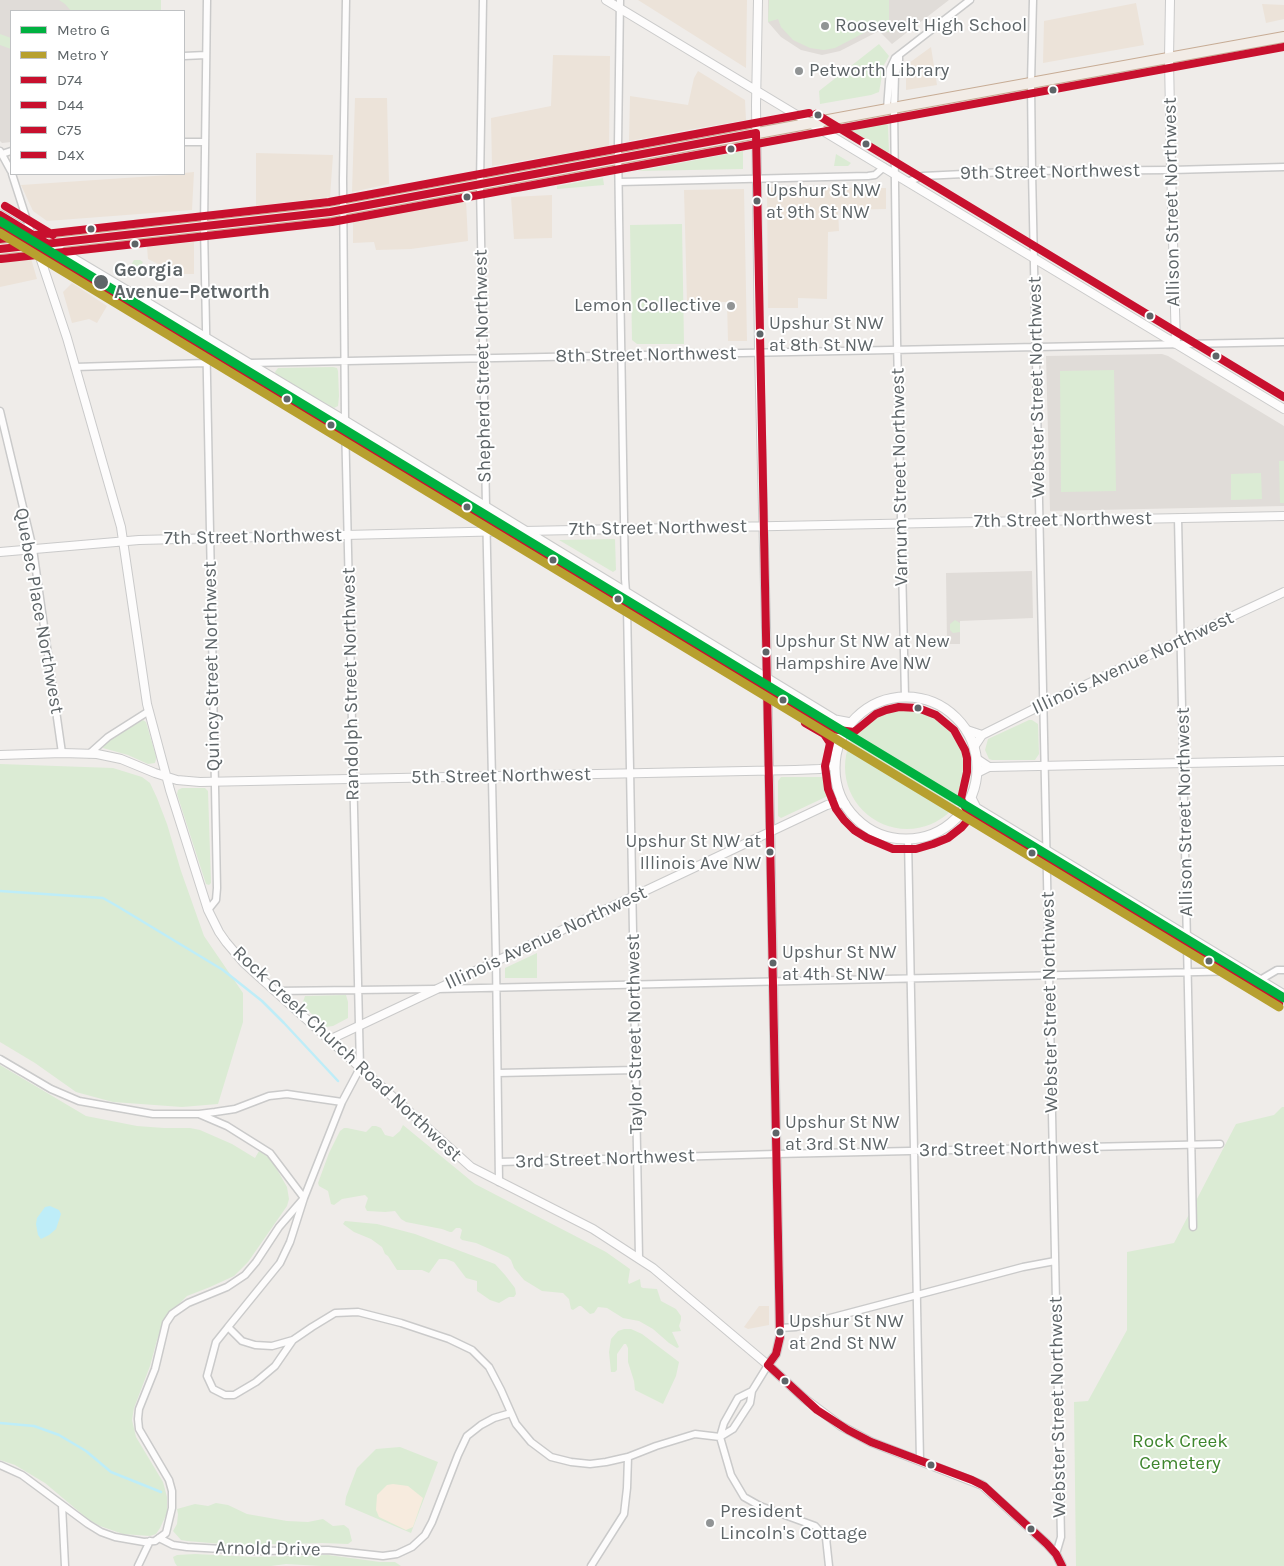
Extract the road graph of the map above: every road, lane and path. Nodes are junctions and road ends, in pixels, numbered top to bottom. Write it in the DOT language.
graph roads {
  1 [pos="207,0"];
  2 [pos="346,0"];
  3 [pos="483,0"];
  4 [pos="606,0"];
  5 [pos="620,0"];
  6 [pos="758,0"];
  7 [pos="970,0"];
  8 [pos="1033,0"];
  9 [pos="1170,0"];
  10 [pos="620,9"];
  11 [pos="1284,38"];
  12 [pos="206,55"];
  13 [pos="185,56"];
  14 [pos="1169,58"];
  15 [pos="1031,83"];
  16 [pos="756,90"];
  17 [pos="891,108"];
  18 [pos="811,123"];
  19 [pos="756,133"];
  20 [pos="185,142"];
  21 [pos="205,142"];
  22 [pos="1,152"];
  23 [pos="618,159"];
  24 [pos="884,167"];
  25 [pos="1284,167"];
  26 [pos="10,168"];
  27 [pos="1171,170"];
  28 [pos="1032,171"];
  29 [pos="895,174"];
  30 [pos="13,175"];
  31 [pos="757,179"];
  32 [pos="619,182"];
  33 [pos="907,182"];
  34 [pos="480,184"];
  35 [pos="343,209"];
  36 [pos="0,215"];
  37 [pos="0,225"];
  38 [pos="204,226"];
  39 [pos="30,233"];
  40 [pos="48,244"];
  41 [pos="36,245"];
  42 [pos="0,249"];
  43 [pos="1034,258"];
  44 [pos="205,338"];
  45 [pos="1284,342"];
  46 [pos="1176,344"];
  47 [pos="1036,347"];
  48 [pos="205,350"];
  49 [pos="897,350"];
  50 [pos="759,352"];
  51 [pos="621,355"];
  52 [pos="483,358"];
  53 [pos="345,361"];
  54 [pos="206,363"];
  55 [pos="248,363"];
  56 [pos="75,366"];
  57 [pos="1284,409"];
  58 [pos="0,411"];
  59 [pos="345,421"];
  60 [pos="345,434"];
  61 [pos="486,507"];
  62 [pos="1284,516"];
  63 [pos="1178,518"];
  64 [pos="486,519"];
  65 [pos="1040,521"];
  66 [pos="901,524"];
  67 [pos="763,526"];
  68 [pos="625,529"];
  69 [pos="505,531"];
  70 [pos="525,531"];
  71 [pos="486,532"];
  72 [pos="348,535"];
  73 [pos="210,538"];
  74 [pos="123,540"];
  75 [pos="33,549"];
  76 [pos="0,552"];
  77 [pos="1284,592"];
  78 [pos="627,593"];
  79 [pos="628,606"];
  80 [pos="1181,640"];
  81 [pos="767,677"];
  82 [pos="768,690"];
  83 [pos="905,696"];
  84 [pos="1044,704"];
  85 [pos="149,711"];
  86 [pos="851,723"];
  87 [pos="967,730"];
  88 [pos="982,735"];
  89 [pos="840,742"];
  90 [pos="974,747"];
  91 [pos="62,753"];
  92 [pos="89,754"];
  93 [pos="0,755"];
  94 [pos="977,759"];
  95 [pos="1284,761"];
  96 [pos="1183,763"];
  97 [pos="835,765"];
  98 [pos="1045,766"];
  99 [pos="989,767"];
  100 [pos="768,771"];
  101 [pos="977,773"];
  102 [pos="630,774"];
  103 [pos="492,776"];
  104 [pos="167,777"];
  105 [pos="353,779"];
  106 [pos="215,782"];
  107 [pos="971,798"];
  108 [pos="845,804"];
  109 [pos="976,808"];
  110 [pos="963,811"];
  111 [pos="769,832"];
  112 [pos="908,839"];
  113 [pos="1047,852"];
  114 [pos="633,897"];
  115 [pos="208,910"];
  116 [pos="1187,936"];
  117 [pos="496,961"];
  118 [pos="1284,970"];
  119 [pos="1243,971"];
  120 [pos="1188,972"];
  121 [pos="1049,975"];
  122 [pos="911,978"];
  123 [pos="1260,980"];
  124 [pos="772,981"];
  125 [pos="634,984"];
  126 [pos="496,987"];
  127 [pos="436,989"];
  128 [pos="357,990"];
  129 [pos="274,991"];
  130 [pos="1284,995"];
  131 [pos="358,1026"];
  132 [pos="329,1040"];
  133 [pos="0,1059"];
  134 [pos="360,1068"];
  135 [pos="636,1070"];
  136 [pos="498,1073"];
  137 [pos="342,1102"];
  138 [pos="199,1114"];
  139 [pos="1220,1144"];
  140 [pos="1191,1145"];
  141 [pos="1052,1148"];
  142 [pos="914,1152"];
  143 [pos="776,1154"];
  144 [pos="637,1158"];
  145 [pos="499,1162"];
  146 [pos="499,1182"];
  147 [pos="304,1198"];
  148 [pos="1193,1224"];
  149 [pos="639,1258"];
  150 [pos="1055,1261"];
  151 [pos="917,1295"];
  152 [pos="228,1327"];
  153 [pos="780,1328"];
  154 [pos="293,1340"];
  155 [pos="768,1365"];
  156 [pos="752,1391"];
  157 [pos="511,1413"];
  158 [pos="720,1437"];
  159 [pos="628,1457"];
  160 [pos="920,1461"];
  161 [pos="0,1465"];
  162 [pos="62,1505"];
  163 [pos="159,1538"];
  164 [pos="150,1541"];
  165 [pos="1056,1554"];
  166 [pos="65,1566"];
  167 [pos="138,1566"];
  168 [pos="591,1566"];
  169 [pos="829,1566"];
  170 [pos="1062,1566"];
  1 -- 12 [label="street, Quincy Street Northwest"];
  2 -- 35 [label="street, Randolph Street Northwest"];
  3 -- 34 [label="street, Shepherd Street Northwest"];
  4 -- 10 [label="street"];
  5 -- 10 [label="street, Taylor Street Northwest"];
  6 -- 16 [label="street"];
  7 -- 17 [label="street, Varnum Street Northwest"];
  8 -- 15 [label="street, Webster Street Northwest"];
  9 -- 14 [label="street, Allison Street Northwest"];
  10 -- 16 [label="street"];
  10 -- 23 [label="street, Taylor Street Northwest"];
  11 -- 14 [label="highway"];
  12 -- 13 [label="street"];
  12 -- 21 [label="street, Quincy Street Northwest"];
  14 -- 15 [label="highway"];
  14 -- 27 [label="street, Allison Street Northwest"];
  15 -- 17 [label="highway"];
  15 -- 28 [label="street, Webster Street Northwest"];
  16 -- 18 [label="street"];
  16 -- 19 [label="street"];
  17 -- 18 [label="highway"];
  17 -- 29 [label="street, Varnum Street Northwest"];
  18 -- 19 [label="highway"];
  18 -- 24 [label="street"];
  19 -- 23 [label="highway"];
  19 -- 31 [label="street"];
  20 -- 21 [label="street"];
  21 -- 38 [label="street, Quincy Street Northwest"];
  22 -- 26 [label="street"];
  23 -- 32 [label="street, Taylor Street Northwest"];
  23 -- 34 [label="highway"];
  24 -- 29 [label="street"];
  24 -- 31 [label="street"];
  25 -- 27 [label="street, 9th Street Northwest"];
  27 -- 28 [label="street, 9th Street Northwest"];
  27 -- 46 [label="street, Allison Street Northwest"];
  28 -- 33 [label="street, 9th Street Northwest"];
  28 -- 43 [label="street, Webster Street Northwest"];
  29 -- 33 [label="street"];
  29 -- 49 [label="street, Varnum Street Northwest"];
  30 -- 39 [label="street"];
  31 -- 32 [label="street"];
  31 -- 50 [label="street"];
  32 -- 51 [label="street, Taylor Street Northwest"];
  33 -- 43 [label="street"];
  34 -- 35 [label="highway"];
  34 -- 52 [label="street, Shepherd Street Northwest"];
  35 -- 38 [label="highway"];
  35 -- 53 [label="street, Randolph Street Northwest"];
  36 -- 39 [label="main road"];
  37 -- 41 [label="main road"];
  38 -- 40 [label="highway"];
  38 -- 44 [label="street, Quincy Street Northwest"];
  39 -- 40 [label="main road"];
  40 -- 41 [label="highway"];
  40 -- 44 [label="main road"];
  41 -- 42 [label="highway"];
  41 -- 48 [label="main road"];
  41 -- 56 [label="street, Rock Creek Church Road Northwest"];
  43 -- 46 [label="street"];
  43 -- 47 [label="street, Webster Street Northwest"];
  44 -- 48 [label="street, Quincy Street Northwest"];
  44 -- 55 [label="main road"];
  45 -- 46 [label="street, 8th Street Northwest"];
  46 -- 47 [label="street, 8th Street Northwest"];
  46 -- 57 [label="street"];
  47 -- 49 [label="street, 8th Street Northwest"];
  47 -- 65 [label="street, Webster Street Northwest"];
  48 -- 54 [label="street, Quincy Street Northwest"];
  48 -- 60 [label="main road"];
  49 -- 50 [label="street, 8th Street Northwest"];
  49 -- 66 [label="street, Varnum Street Northwest"];
  50 -- 51 [label="street, 8th Street Northwest"];
  50 -- 67 [label="street"];
  51 -- 52 [label="street, 8th Street Northwest"];
  51 -- 68 [label="street, Taylor Street Northwest"];
  52 -- 53 [label="street, 8th Street Northwest"];
  52 -- 61 [label="street, Shepherd Street Northwest"];
  53 -- 55 [label="street, 8th Street Northwest"];
  53 -- 59 [label="street, Randolph Street Northwest"];
  54 -- 56 [label="street"];
  54 -- 73 [label="street, Quincy Street Northwest"];
  55 -- 59 [label="main road"];
  56 -- 74 [label="street, Rock Creek Church Road Northwest"];
  58 -- 75 [label="street, Quebec Place Northwest"];
  59 -- 60 [label="street, Randolph Street Northwest"];
  59 -- 61 [label="main road"];
  60 -- 64 [label="main road"];
  60 -- 72 [label="street, Randolph Street Northwest"];
  61 -- 64 [label="street, Shepherd Street Northwest"];
  61 -- 70 [label="main road"];
  62 -- 63 [label="street, 7th Street Northwest"];
  63 -- 65 [label="street, 7th Street Northwest"];
  63 -- 80 [label="street, Allison Street Northwest"];
  64 -- 69 [label="main road"];
  64 -- 71 [label="street, Shepherd Street Northwest"];
  65 -- 66 [label="street, 7th Street Northwest"];
  65 -- 84 [label="street, Webster Street Northwest"];
  66 -- 67 [label="street, 7th Street Northwest"];
  66 -- 83 [label="street, Varnum Street Northwest"];
  67 -- 68 [label="street, 7th Street Northwest"];
  67 -- 81 [label="street"];
  68 -- 70 [label="street, 7th Street Northwest"];
  68 -- 78 [label="street, Taylor Street Northwest"];
  69 -- 70 [label="street, 7th Street Northwest"];
  69 -- 71 [label="street, 7th Street Northwest"];
  69 -- 79 [label="main road"];
  70 -- 78 [label="main road"];
  71 -- 72 [label="street, 7th Street Northwest"];
  71 -- 103 [label="street, Shepherd Street Northwest"];
  72 -- 73 [label="street, 7th Street Northwest"];
  72 -- 105 [label="street, Randolph Street Northwest"];
  73 -- 74 [label="street, 7th Street Northwest"];
  73 -- 106 [label="street, Quincy Street Northwest"];
  74 -- 75 [label="street, 7th Street Northwest"];
  74 -- 85 [label="street, Rock Creek Church Road Northwest"];
  75 -- 76 [label="street, 7th Street Northwest"];
  75 -- 91 [label="street, Quebec Place Northwest"];
  77 -- 80 [label="street, Illinois Avenue Northwest"];
  78 -- 79 [label="street, Taylor Street Northwest"];
  78 -- 81 [label="main road"];
  79 -- 82 [label="main road"];
  79 -- 102 [label="street, Taylor Street Northwest"];
  80 -- 84 [label="street, Illinois Avenue Northwest"];
  80 -- 96 [label="street, Allison Street Northwest"];
  81 -- 82 [label="street"];
  81 -- 86 [label="main road"];
  82 -- 89 [label="main road"];
  82 -- 100 [label="street"];
  83 -- 86 [label="main road"];
  83 -- 87 [label="main road"];
  84 -- 88 [label="street, Illinois Avenue Northwest"];
  84 -- 98 [label="street, Webster Street Northwest"];
  85 -- 92 [label="street"];
  85 -- 104 [label="street, Rock Creek Church Road Northwest"];
  86 -- 89 [label="main road"];
  87 -- 88 [label="street"];
  87 -- 90 [label="main road"];
  88 -- 90 [label="street, Illinois Avenue Northwest"];
  89 -- 97 [label="main road"];
  90 -- 94 [label="main road"];
  91 -- 92 [label="street, 5th Street Northwest"];
  91 -- 93 [label="street, 5th Street Northwest"];
  92 -- 104 [label="street, 5th Street Northwest"];
  94 -- 99 [label="street"];
  94 -- 101 [label="main road"];
  95 -- 96 [label="street"];
  96 -- 98 [label="street"];
  96 -- 116 [label="street, Allison Street Northwest"];
  97 -- 100 [label="street, 5th Street Northwest"];
  97 -- 108 [label="main road"];
  98 -- 99 [label="street"];
  98 -- 113 [label="street, Webster Street Northwest"];
  99 -- 101 [label="street"];
  100 -- 102 [label="street, 5th Street Northwest"];
  100 -- 111 [label="street"];
  101 -- 107 [label="main road"];
  102 -- 103 [label="street, 5th Street Northwest"];
  102 -- 114 [label="street, Taylor Street Northwest"];
  103 -- 105 [label="street, 5th Street Northwest"];
  103 -- 117 [label="street, Shepherd Street Northwest"];
  104 -- 106 [label="street, 5th Street Northwest"];
  104 -- 115 [label="street, Rock Creek Church Road Northwest"];
  105 -- 106 [label="street, 5th Street Northwest"];
  105 -- 128 [label="street, Randolph Street Northwest"];
  106 -- 115 [label="street, Quincy Street Northwest"];
  107 -- 109 [label="main road"];
  107 -- 110 [label="main road"];
  108 -- 111 [label="street, Illinois Avenue Northwest"];
  108 -- 112 [label="main road"];
  109 -- 110 [label="main road"];
  109 -- 113 [label="main road"];
  110 -- 112 [label="main road"];
  111 -- 114 [label="street, Illinois Avenue Northwest"];
  111 -- 124 [label="street"];
  112 -- 122 [label="street"];
  113 -- 116 [label="main road"];
  113 -- 121 [label="street, Webster Street Northwest"];
  114 -- 117 [label="street, Illinois Avenue Northwest"];
  114 -- 125 [label="street, Taylor Street Northwest"];
  115 -- 129 [label="street, Rock Creek Church Road Northwest"];
  116 -- 119 [label="main road"];
  116 -- 120 [label="street, Allison Street Northwest"];
  117 -- 126 [label="street, Shepherd Street Northwest"];
  117 -- 127 [label="street, Illinois Avenue Northwest"];
  118 -- 123 [label="street"];
  119 -- 120 [label="street"];
  119 -- 123 [label="main road"];
  120 -- 121 [label="street"];
  120 -- 140 [label="street, Allison Street Northwest"];
  121 -- 122 [label="street"];
  121 -- 141 [label="street, Webster Street Northwest"];
  122 -- 124 [label="street"];
  122 -- 142 [label="street"];
  123 -- 130 [label="main road"];
  124 -- 125 [label="street"];
  124 -- 143 [label="street"];
  125 -- 126 [label="street"];
  125 -- 135 [label="street, Taylor Street Northwest"];
  126 -- 127 [label="street"];
  126 -- 136 [label="street, Shepherd Street Northwest"];
  127 -- 128 [label="street"];
  127 -- 131 [label="street, Illinois Avenue Northwest"];
  128 -- 129 [label="street"];
  128 -- 131 [label="street, Randolph Street Northwest"];
  129 -- 132 [label="street, Rock Creek Church Road Northwest"];
  131 -- 132 [label="street, Illinois Avenue Northwest"];
  131 -- 134 [label="street, Randolph Street Northwest"];
  132 -- 134 [label="street, Rock Creek Church Road Northwest"];
  133 -- 138 [label="street"];
  134 -- 137 [label="street"];
  134 -- 146 [label="street, Rock Creek Church Road Northwest"];
  135 -- 136 [label="street"];
  135 -- 144 [label="street, Taylor Street Northwest"];
  136 -- 145 [label="street, Shepherd Street Northwest"];
  137 -- 138 [label="street"];
  137 -- 147 [label="street"];
  138 -- 147 [label="street"];
  139 -- 140 [label="street, 3rd Street Northwest"];
  140 -- 141 [label="street, 3rd Street Northwest"];
  140 -- 148 [label="street, Allison Street Northwest"];
  141 -- 142 [label="street, 3rd Street Northwest"];
  141 -- 150 [label="street, Webster Street Northwest"];
  142 -- 143 [label="street, 3rd Street Northwest"];
  142 -- 151 [label="street"];
  143 -- 144 [label="street, 3rd Street Northwest"];
  143 -- 153 [label="street"];
  144 -- 145 [label="street, 3rd Street Northwest"];
  144 -- 149 [label="street, Taylor Street Northwest"];
  145 -- 146 [label="street, Shepherd Street Northwest"];
  146 -- 149 [label="street, Rock Creek Church Road Northwest"];
  147 -- 152 [label="street"];
  147 -- 163 [label="street"];
  149 -- 155 [label="street, Rock Creek Church Road Northwest"];
  150 -- 151 [label="street"];
  150 -- 165 [label="street, Webster Street Northwest"];
  151 -- 153 [label="street"];
  151 -- 160 [label="street"];
  152 -- 154 [label="street"];
  152 -- 154 [label="street"];
  153 -- 155 [label="street"];
  154 -- 157 [label="street"];
  155 -- 156 [label="street"];
  155 -- 160 [label="street, Rock Creek Church Road Northwest"];
  156 -- 158 [label="street"];
  156 -- 158 [label="street"];
  157 -- 159 [label="street"];
  157 -- 163 [label="street, Arnold Drive"];
  158 -- 159 [label="street"];
  158 -- 169 [label="street"];
  159 -- 168 [label="street"];
  160 -- 165 [label="street, Rock Creek Church Road Northwest"];
  161 -- 162 [label="street"];
  162 -- 164 [label="street"];
  162 -- 166 [label="street"];
  163 -- 164 [label="street"];
  164 -- 167 [label="street"];
  165 -- 170 [label="street, Rock Creek Church Road Northwest"];
}
